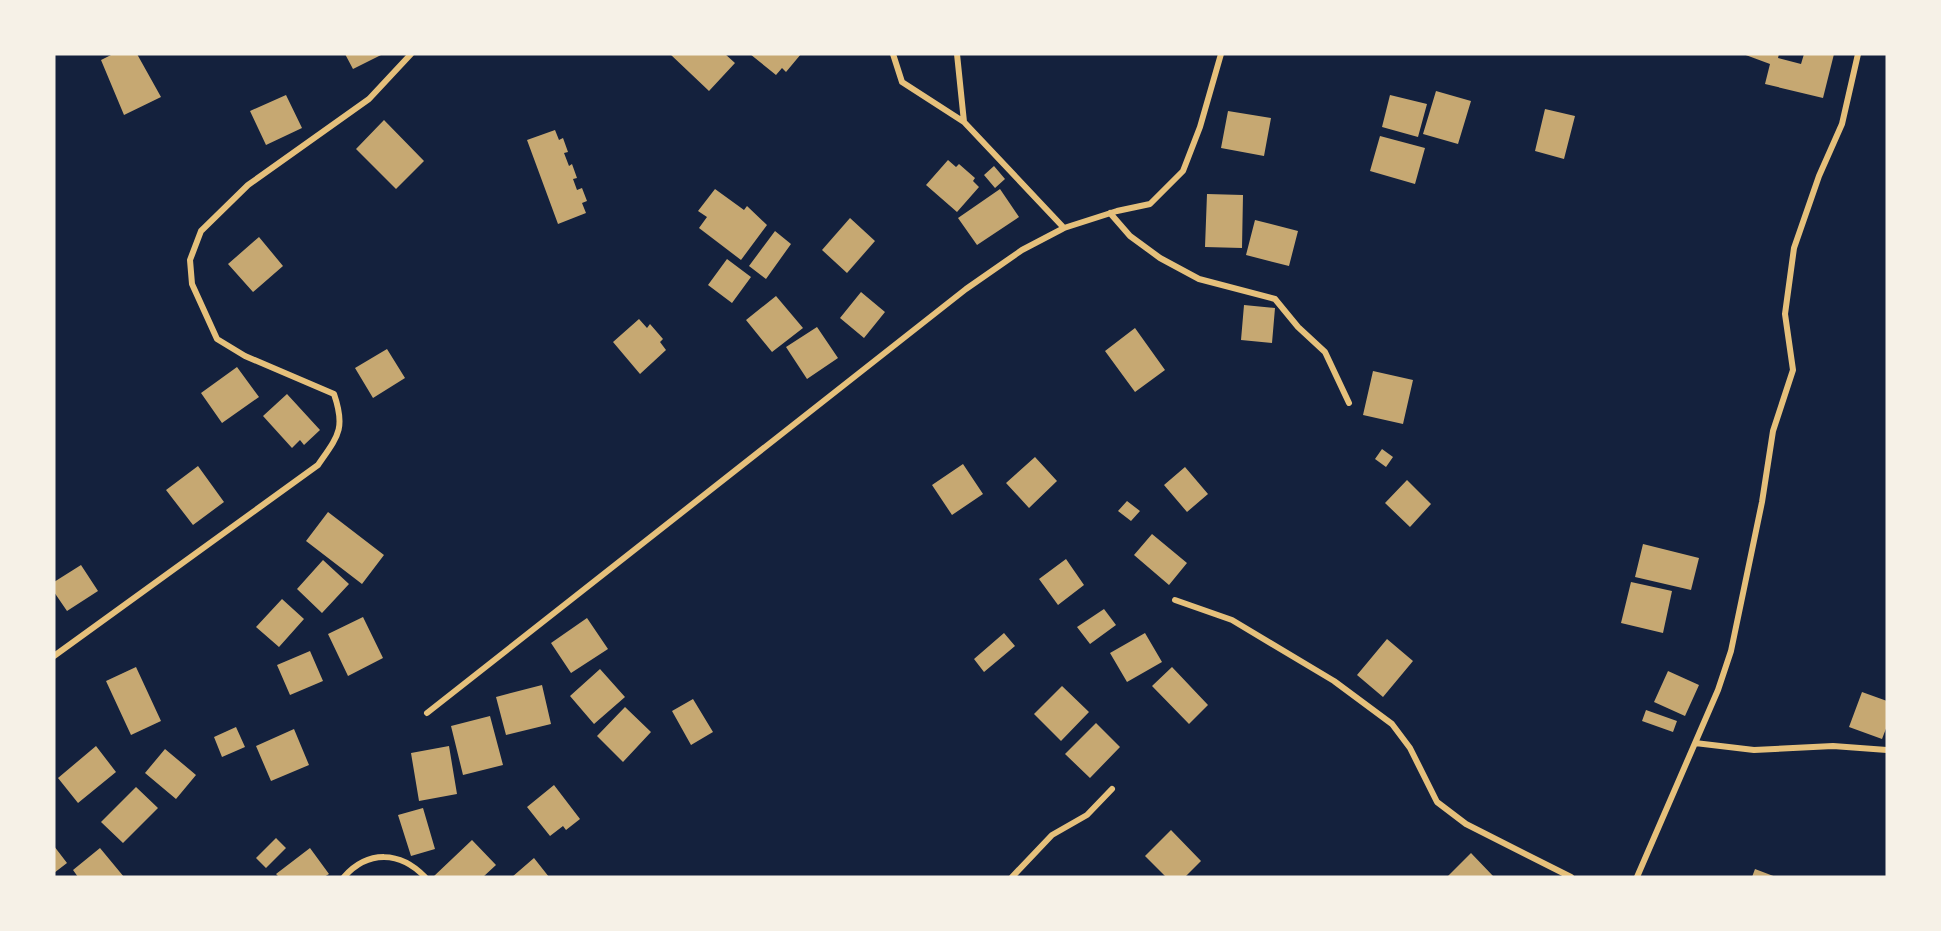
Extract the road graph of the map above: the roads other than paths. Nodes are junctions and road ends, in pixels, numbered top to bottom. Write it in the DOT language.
graph roads {
  1 [pos="411,54"];
  2 [pos="893,54"];
  3 [pos="957,54"];
  4 [pos="1221,54"];
  5 [pos="1858,54"];
  6 [pos="964,122"];
  7 [pos="1110,213"];
  8 [pos="1064,228"];
  9 [pos="1349,403"];
  10 [pos="1175,600"];
  11 [pos="54,656"];
  12 [pos="427,713"];
  13 [pos="1695,743"];
  14 [pos="1887,750"];
  15 [pos="1112,789"];
  16 [pos="344,877"];
  17 [pos="425,877"];
  18 [pos="1012,877"];
  19 [pos="1571,877"];
  20 [pos="1637,877"];
  1 -- 11 [label="street"];
  2 -- 6 [label="street"];
  3 -- 6 [label="street"];
  4 -- 7 [label="street"];
  5 -- 13 [label="street"];
  6 -- 8 [label="street"];
  7 -- 8 [label="street"];
  7 -- 9 [label="street"];
  8 -- 12 [label="street"];
  10 -- 19 [label="street"];
  13 -- 14 [label="street"];
  13 -- 20 [label="street"];
  15 -- 18 [label="street"];
  16 -- 17 [label="street"];
}
